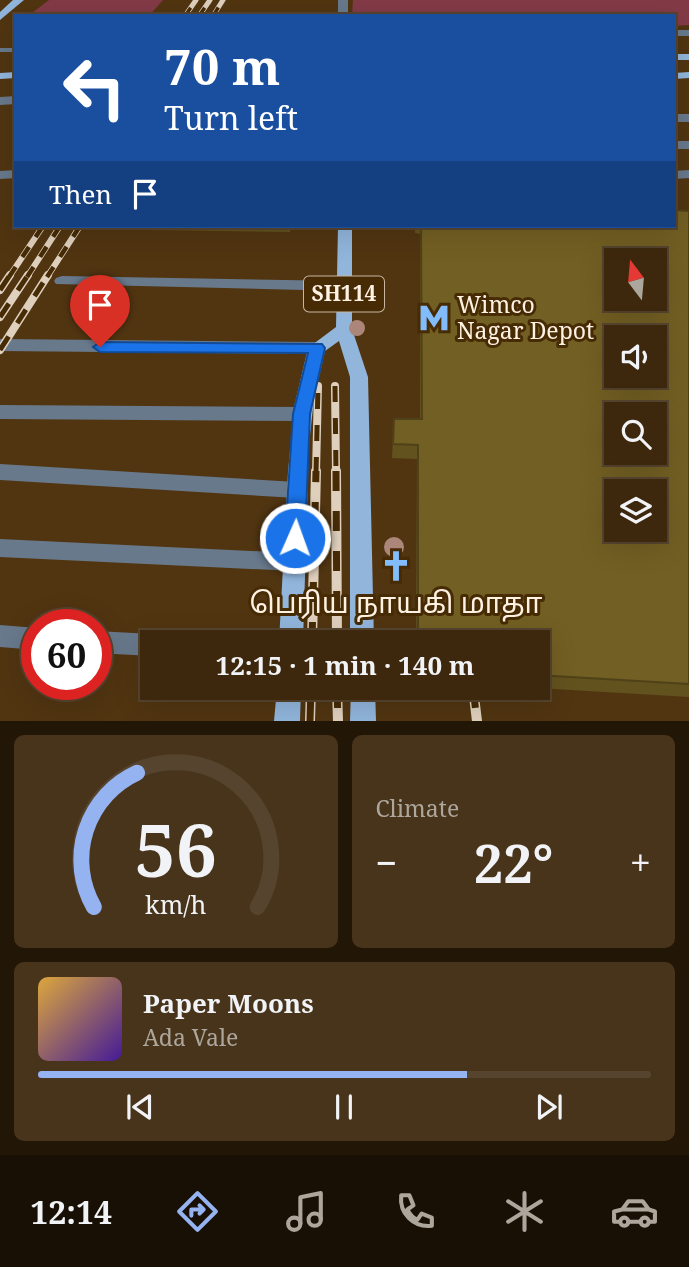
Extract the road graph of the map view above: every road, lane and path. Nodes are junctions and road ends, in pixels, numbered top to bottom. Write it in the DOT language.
graph roads {
  1 [pos="19,0"];
  2 [pos="0,17"];
  3 [pos="345,228"];
  4 [pos="62,281"];
  5 [pos="344,286"];
  6 [pos="344,329"];
  7 [pos="0,345"];
  8 [pos="317,348"];
  9 [pos="0,412"];
  10 [pos="302,414"];
  11 [pos="0,472"];
  12 [pos="297,490"];
  13 [pos="0,548"];
  14 [pos="294,562"];
  15 [pos="292,630"];
  16 [pos="362,630"];
  17 [pos="0,636"];
  18 [pos="21,638"];
  19 [pos="112,643"];
  20 [pos="140,644"];
  21 [pos="289,700"];
  22 [pos="363,700"];
  23 [pos="288,721"];
  24 [pos="363,721"];
  1 -- 2 [label="main road"];
  3 -- 5 [label="main road, SH114"];
  4 -- 5 [label="street"];
  5 -- 6 [label="main road, SH114"];
  6 -- 8 [label="main road, SH114"];
  6 -- 16 [label="main road, SH114"];
  7 -- 8 [label="street"];
  8 -- 10 [label="main road"];
  9 -- 10 [label="street"];
  10 -- 12 [label="main road"];
  11 -- 12 [label="street"];
  12 -- 14 [label="main road"];
  13 -- 14 [label="street"];
  14 -- 15 [label="main road"];
  17 -- 18 [label="street"];
  19 -- 20 [label="street"];
  21 -- 23 [label="main road"];
  22 -- 24 [label="main road"];
}
